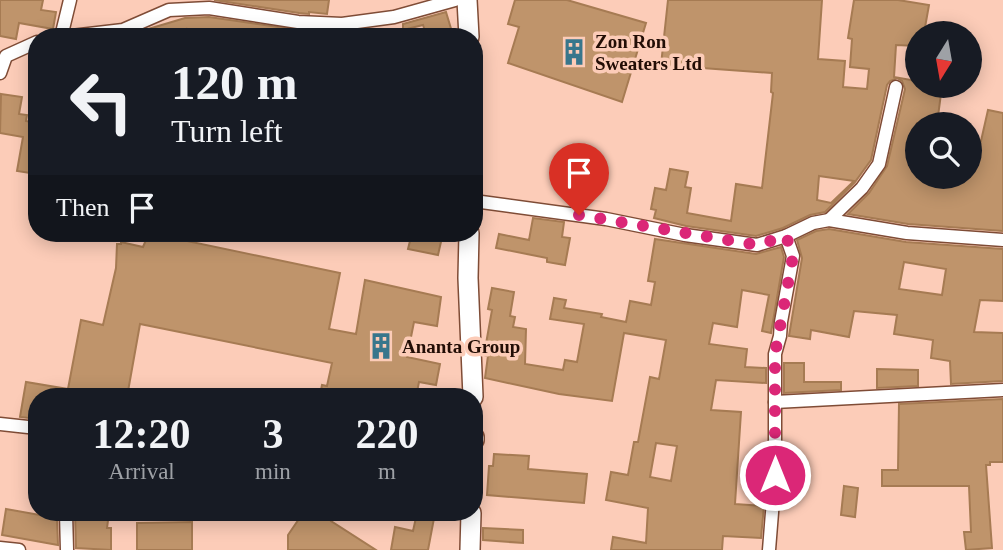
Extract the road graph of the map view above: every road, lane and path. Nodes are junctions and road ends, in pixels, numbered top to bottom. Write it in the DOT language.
graph roads {
  1 [pos="70,0"];
  2 [pos="455,0"];
  3 [pos="467,0"];
  4 [pos="64,28"];
  5 [pos="128,28"];
  6 [pos="469,28"];
  7 [pos="28,46"];
  8 [pos="0,73"];
  9 [pos="896,87"];
  10 [pos="483,202"];
  11 [pos="829,220"];
  12 [pos="786,236"];
  13 [pos="1003,240"];
  14 [pos="469,242"];
  15 [pos="473,388"];
  16 [pos="1003,390"];
  17 [pos="775,402"];
  18 [pos="0,424"];
  19 [pos="28,427"];
  20 [pos="66,521"];
  21 [pos="471,521"];
  22 [pos="0,548"];
  23 [pos="19,550"];
  24 [pos="67,550"];
  25 [pos="470,550"];
  26 [pos="769,550"];
  1 -- 4 [label="street"];
  2 -- 5 [label="street"];
  3 -- 6 [label="highway"];
  7 -- 8 [label="street"];
  9 -- 11 [label="street"];
  10 -- 12 [label="street"];
  11 -- 12 [label="street"];
  11 -- 13 [label="street"];
  12 -- 17 [label="street"];
  14 -- 15 [label="highway"];
  16 -- 17 [label="street"];
  17 -- 26 [label="street"];
  18 -- 19 [label="street"];
  20 -- 24 [label="street"];
  21 -- 25 [label="highway"];
  22 -- 23 [label="street"];
}
